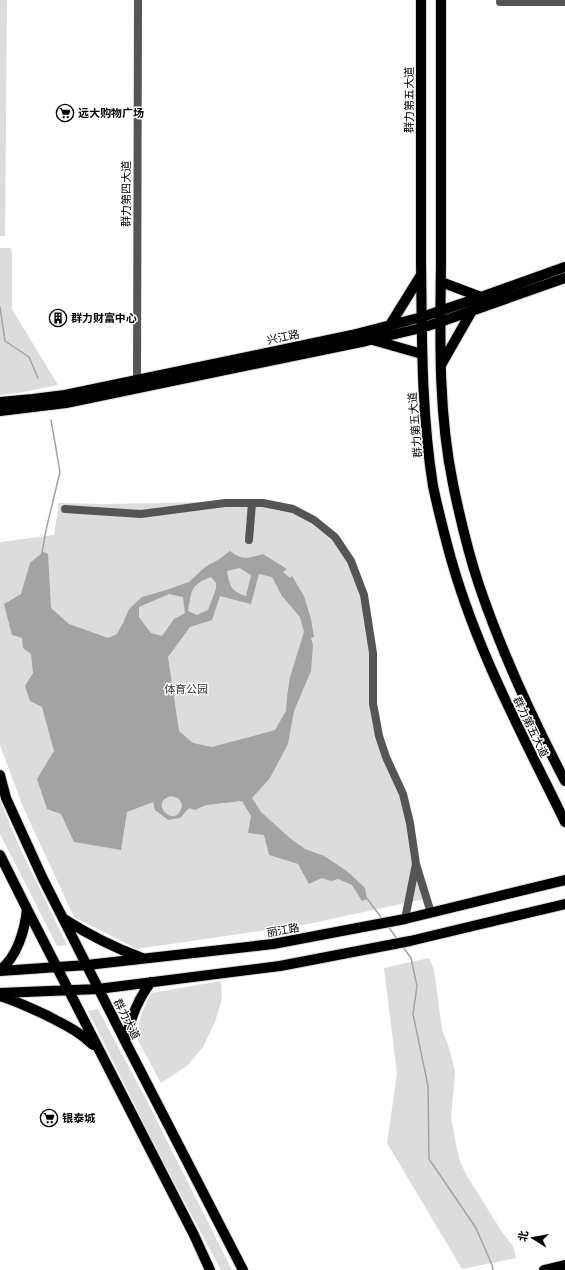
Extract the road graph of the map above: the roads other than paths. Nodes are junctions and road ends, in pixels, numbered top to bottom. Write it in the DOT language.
graph roads {
  1 [pos="138,0"];
  2 [pos="421,0"];
  3 [pos="441,0"];
  4 [pos="500,2"];
  5 [pos="565,2"];
  6 [pos="565,267"];
  7 [pos="421,276"];
  8 [pos="565,278"];
  9 [pos="440,282"];
  10 [pos="481,297"];
  11 [pos="473,309"];
  12 [pos="440,310"];
  13 [pos="422,317"];
  14 [pos="440,322"];
  15 [pos="390,325"];
  16 [pos="421,328"];
  17 [pos="371,340"];
  18 [pos="422,354"];
  19 [pos="441,365"];
  20 [pos="137,384"];
  21 [pos="0,402"];
  22 [pos="33,403"];
  23 [pos="0,411"];
  24 [pos="252,503"];
  25 [pos="65,509"];
  26 [pos="248,540"];
  27 [pos="0,775"];
  28 [pos="565,781"];
  29 [pos="565,822"];
  30 [pos="0,855"];
  31 [pos="416,864"];
  32 [pos="564,877"];
  33 [pos="565,904"];
  34 [pos="26,910"];
  35 [pos="431,913"];
  36 [pos="63,919"];
  37 [pos="405,919"];
  38 [pos="144,959"];
  39 [pos="86,965"];
  40 [pos="56,968"];
  41 [pos="0,970"];
  42 [pos="151,982"];
  43 [pos="98,989"];
  44 [pos="68,990"];
  45 [pos="0,994"];
  46 [pos="125,1041"];
  47 [pos="99,1050"];
  48 [pos="565,1265"];
  49 [pos="210,1270"];
  50 [pos="243,1270"];
  51 [pos="544,1270"];
  1 -- 20 [label="street, 群力第四大道"];
  2 -- 7 [label="main road, 群力第五大道"];
  3 -- 9 [label="main road, 群力第五大道"];
  4 -- 5 [label="street"];
  6 -- 10 [label="main road, 兴江路"];
  7 -- 13 [label="main road, 群力第五大道"];
  7 -- 15 [label="main road"];
  8 -- 11 [label="main road, 兴江路"];
  9 -- 10 [label="main road"];
  9 -- 12 [label="main road, 群力第五大道"];
  10 -- 12 [label="main road, 兴江路"];
  11 -- 14 [label="main road, 兴江路"];
  11 -- 19 [label="main road"];
  12 -- 13 [label="main road, 兴江路"];
  12 -- 14 [label="main road, 群力第五大道"];
  13 -- 15 [label="main road, 兴江路"];
  13 -- 16 [label="main road, 群力第五大道"];
  14 -- 16 [label="main road, 兴江路"];
  14 -- 19 [label="main road, 群力第五大道"];
  15 -- 20 [label="main road, 兴江路"];
  16 -- 17 [label="main road, 兴江路"];
  16 -- 18 [label="main road, 群力第五大道"];
  17 -- 18 [label="main road"];
  17 -- 20 [label="main road, 兴江路"];
  18 -- 29 [label="main road, 群力第五大道"];
  19 -- 28 [label="main road, 群力第五大道"];
  20 -- 22 [label="main road, 兴江路"];
  21 -- 22 [label="main road, 兴江路"];
  22 -- 23 [label="main road, 兴江路"];
  24 -- 25 [label="street"];
  24 -- 26 [label="street"];
  24 -- 31 [label="street"];
  27 -- 36 [label="main road, 群力大道"];
  30 -- 34 [label="main road"];
  31 -- 35 [label="street"];
  31 -- 37 [label="street"];
  32 -- 35 [label="main road, 丽江路"];
  33 -- 42 [label="main road"];
  34 -- 40 [label="main road"];
  34 -- 41 [label="main road"];
  35 -- 37 [label="main road, 丽江路"];
  36 -- 38 [label="main road"];
  36 -- 39 [label="main road, 群力大道"];
  37 -- 38 [label="main road, 丽江路"];
  38 -- 39 [label="main road, 丽江路"];
  39 -- 40 [label="main road, 丽江路"];
  39 -- 43 [label="main road, 群力大道"];
  40 -- 41 [label="main road, 丽江路"];
  40 -- 44 [label="main road"];
  42 -- 43 [label="main road"];
  42 -- 46 [label="main road"];
  43 -- 44 [label="main road"];
  43 -- 46 [label="main road, 群力大道"];
  44 -- 45 [label="main road"];
  44 -- 47 [label="main road"];
  45 -- 47 [label="main road"];
  46 -- 50 [label="main road, 群力大道"];
  47 -- 49 [label="main road"];
  48 -- 51 [label="main road"];
}
